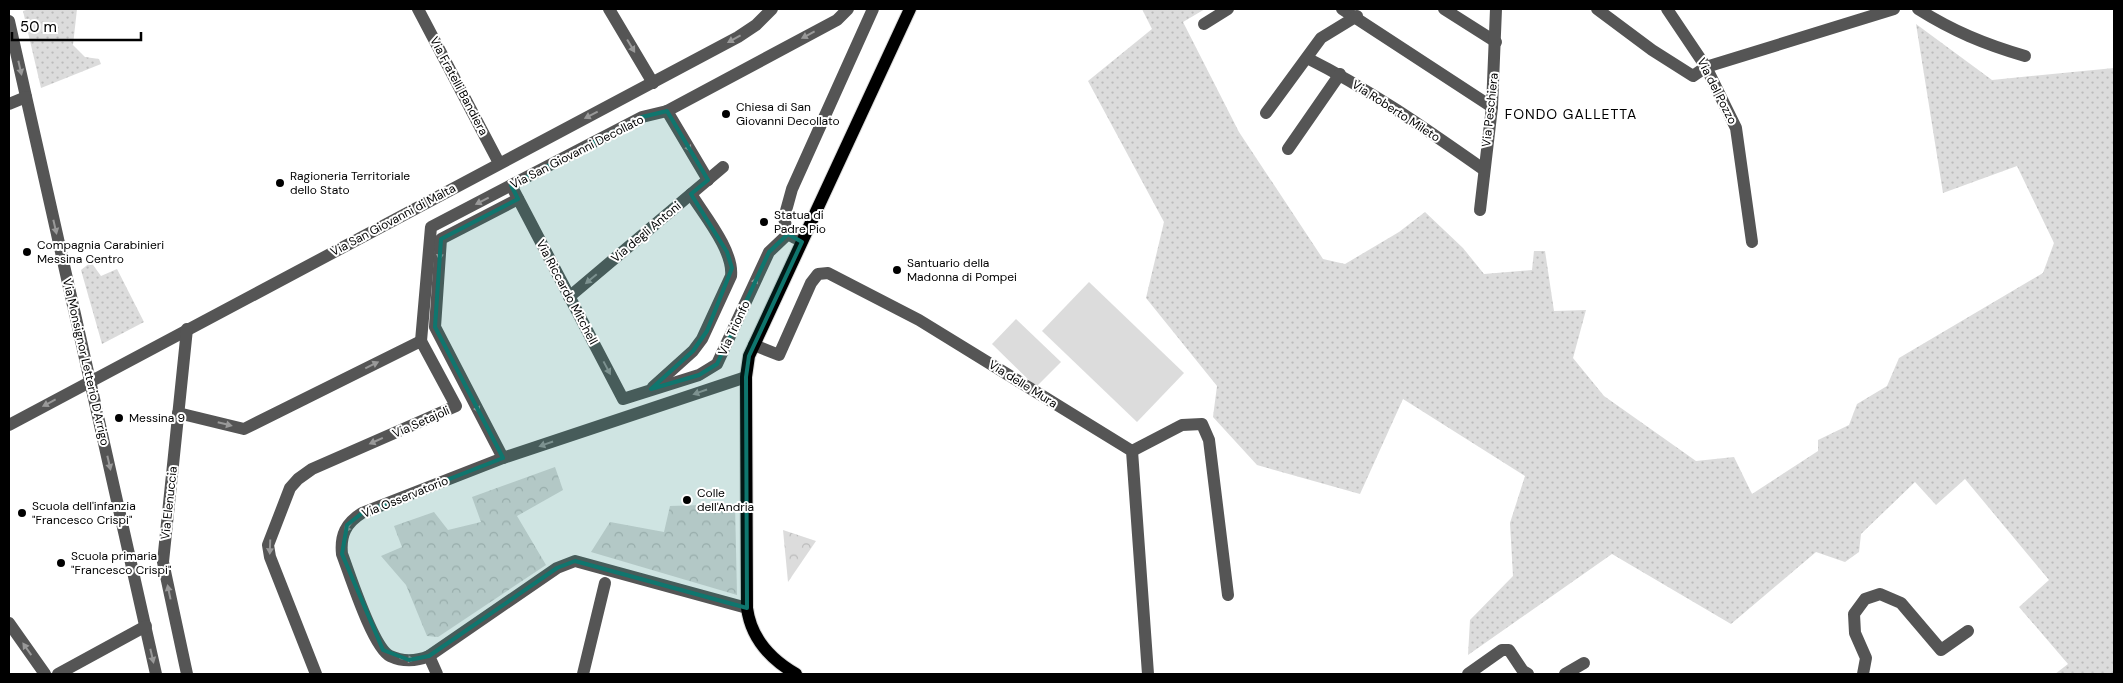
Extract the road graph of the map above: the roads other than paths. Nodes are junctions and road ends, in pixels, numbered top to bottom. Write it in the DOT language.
graph roads {
  1 [pos="418,9"];
  2 [pos="609,9"];
  3 [pos="772,9"];
  4 [pos="848,9"];
  5 [pos="873,9"];
  6 [pos="910,9"];
  7 [pos="1228,9"];
  8 [pos="1342,9"];
  9 [pos="1444,9"];
  10 [pos="1496,9"];
  11 [pos="1596,9"];
  12 [pos="1666,9"];
  13 [pos="1894,9"];
  14 [pos="1918,9"];
  15 [pos="1357,16"];
  16 [pos="9,21"];
  17 [pos="1204,24"];
  18 [pos="1496,42"];
  19 [pos="2025,56"];
  20 [pos="1307,58"];
  21 [pos="1706,67"];
  22 [pos="1340,74"];
  23 [pos="653,83"];
  24 [pos="26,97"];
  25 [pos="9,104"];
  26 [pos="1492,107"];
  27 [pos="667,111"];
  28 [pos="1266,113"];
  29 [pos="1288,149"];
  30 [pos="499,163"];
  31 [pos="723,167"];
  32 [pos="1483,169"];
  33 [pos="708,180"];
  34 [pos="511,186"];
  35 [pos="691,194"];
  36 [pos="518,199"];
  37 [pos="1480,210"];
  38 [pos="788,234"];
  39 [pos="802,242"];
  40 [pos="1752,242"];
  41 [pos="569,297"];
  42 [pos="187,329"];
  43 [pos="421,341"];
  44 [pos="754,345"];
  45 [pos="746,377"];
  46 [pos="90,381"];
  47 [pos="651,389"];
  48 [pos="623,399"];
  49 [pos="178,413"];
  50 [pos="9,425"];
  51 [pos="1132,451"];
  52 [pos="503,458"];
  53 [pos="605,583"];
  54 [pos="1228,595"];
  55 [pos="747,608"];
  56 [pos="9,623"];
  57 [pos="146,626"];
  58 [pos="1968,631"];
  59 [pos="429,656"];
  60 [pos="1584,664"];
  61 [pos="45,674"];
  62 [pos="58,674"];
  63 [pos="156,674"];
  64 [pos="187,674"];
  65 [pos="316,674"];
  66 [pos="437,674"];
  67 [pos="583,674"];
  68 [pos="796,674"];
  69 [pos="1148,674"];
  70 [pos="1468,674"];
  71 [pos="1528,674"];
  72 [pos="1565,674"];
  73 [pos="1863,674"];
  1 -- 30 [label="street, Via Fratelli Bandiera"];
  2 -- 23 [label="street, one-way"];
  3 -- 23 [label="street, Via San Giovanni di Malta, one-way"];
  4 -- 27 [label="street, Via San Giovanni Decollato, one-way"];
  5 -- 38 [label="street"];
  6 -- 39 [label="main road"];
  7 -- 17 [label="street"];
  8 -- 15 [label="street"];
  9 -- 18 [label="street"];
  10 -- 18 [label="street, Via Peschiera"];
  11 -- 21 [label="street"];
  12 -- 21 [label="street, Via del Pozzo"];
  13 -- 21 [label="street"];
  14 -- 19 [label="street"];
  15 -- 20 [label="street"];
  15 -- 26 [label="street"];
  16 -- 24 [label="street, Via Monsignor Letterio D'Arrigo, one-way"];
  18 -- 26 [label="street, Via Peschiera"];
  20 -- 22 [label="street, Via Roberto Mileto"];
  20 -- 28 [label="street"];
  21 -- 40 [label="street, Via del Pozzo"];
  22 -- 29 [label="street"];
  22 -- 32 [label="street, Via Roberto Mileto"];
  23 -- 30 [label="street, Via San Giovanni di Malta, one-way"];
  24 -- 25 [label="street"];
  24 -- 46 [label="street, Via Monsignor Letterio D'Arrigo, one-way"];
  26 -- 32 [label="street, Via Peschiera"];
  27 -- 33 [label="street, one-way"];
  27 -- 34 [label="street, Via San Giovanni Decollato"];
  30 -- 42 [label="street, Via San Giovanni di Malta"];
  31 -- 33 [label="street, Via degli Antoni"];
  32 -- 37 [label="street, Via Peschiera"];
  33 -- 35 [label="street, Via degli Antoni"];
  34 -- 36 [label="street, Via Riccardo Mitchell"];
  34 -- 43 [label="street, Via San Giovanni Decollato, one-way"];
  35 -- 41 [label="street, Via degli Antoni, one-way"];
  35 -- 47 [label="street"];
  36 -- 41 [label="street, Via Riccardo Mitchell"];
  36 -- 52 [label="street, one-way"];
  38 -- 39 [label="street"];
  47 -- 38 [label="street, Via Trionfo, one-way"];
  39 -- 44 [label="main road"];
  41 -- 48 [label="street, Via Riccardo Mitchell, one-way"];
  42 -- 46 [label="street, Via San Giovanni di Malta"];
  42 -- 49 [label="street, Via Elenuccia"];
  49 -- 43 [label="street, one-way"];
  43 -- 65 [label="street, Via Setajoli, one-way"];
  44 -- 45 [label="main road"];
  44 -- 51 [label="street, Via delle Mura"];
  45 -- 52 [label="street, Via Osservatorio, one-way"];
  45 -- 55 [label="main road"];
  46 -- 50 [label="street, Via San Giovanni di Malta, one-way"];
  46 -- 57 [label="street, Via Monsignor Letterio D'Arrigo, one-way"];
  47 -- 48 [label="street, Via Trionfo"];
  64 -- 49 [label="street, Via Elenuccia, one-way"];
  51 -- 54 [label="street"];
  51 -- 69 [label="street"];
  52 -- 59 [label="street, Via Osservatorio, one-way"];
  53 -- 67 [label="street"];
  55 -- 59 [label="street, Via Osservatorio"];
  55 -- 68 [label="main road"];
  61 -- 56 [label="street, one-way"];
  57 -- 62 [label="street"];
  57 -- 63 [label="street, Via Monsignor Letterio D'Arrigo, one-way"];
  58 -- 73 [label="street"];
  59 -- 66 [label="street"];
  60 -- 72 [label="street"];
  70 -- 71 [label="street"];
}
